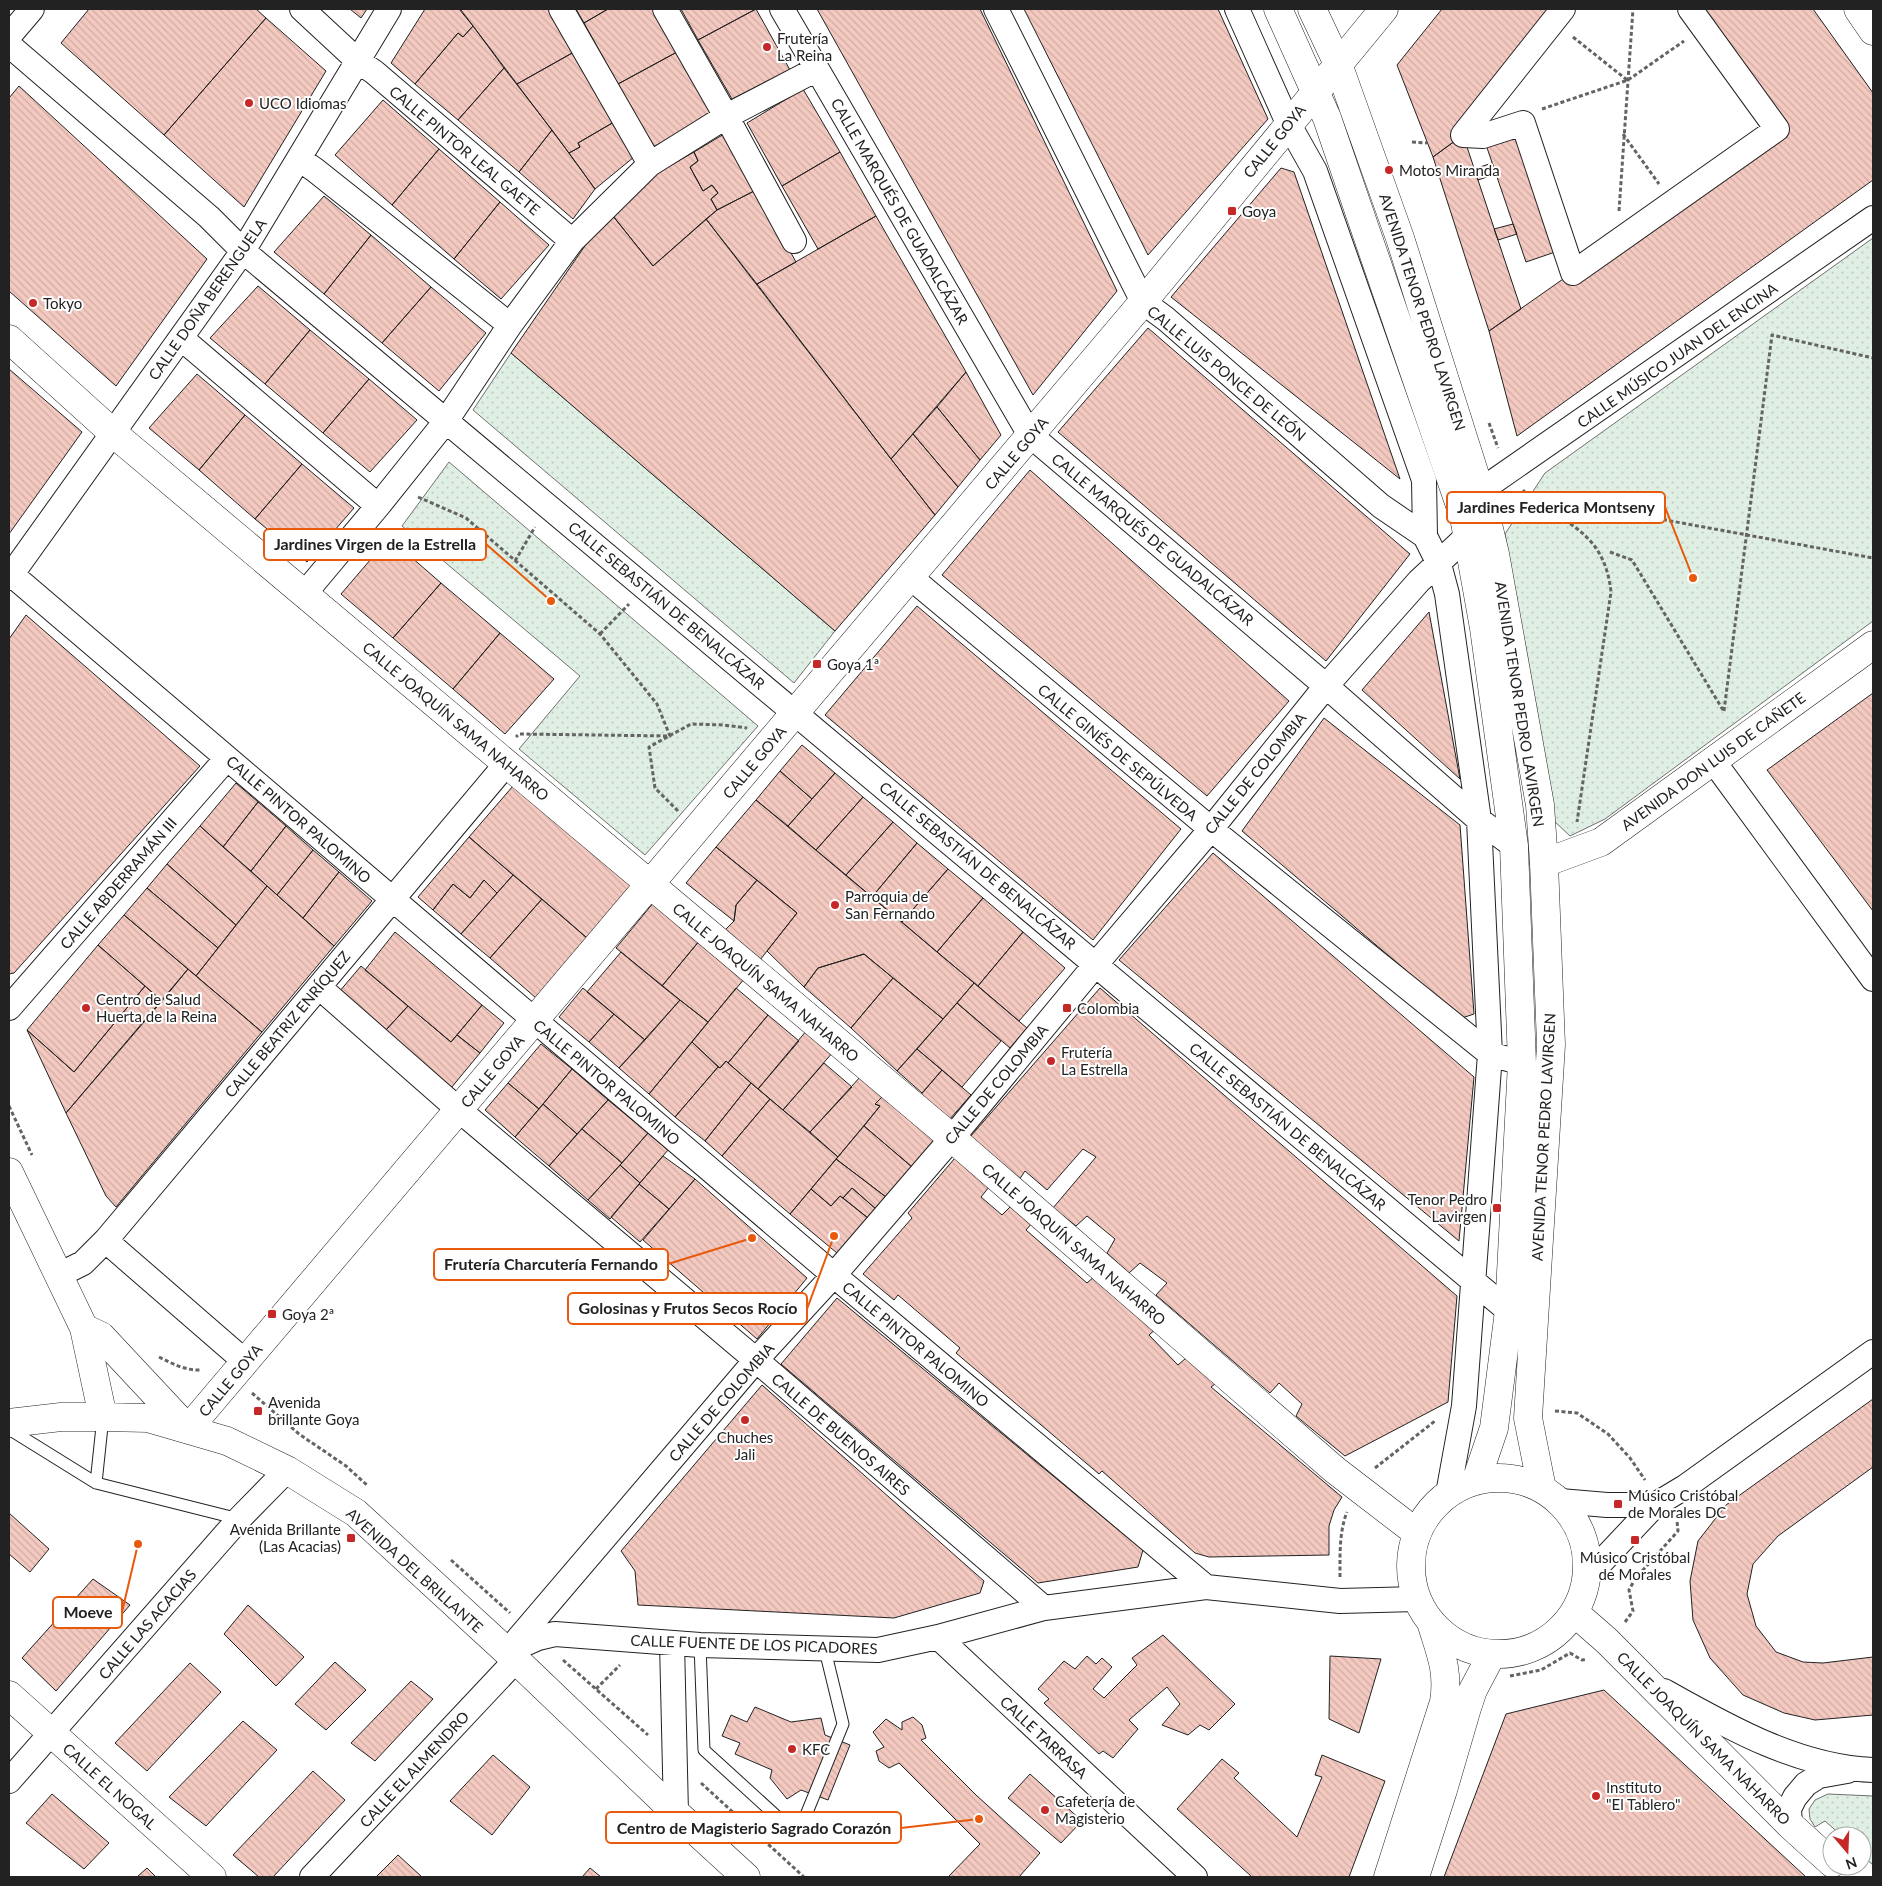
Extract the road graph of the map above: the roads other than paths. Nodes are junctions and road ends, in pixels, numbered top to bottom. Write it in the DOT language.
graph roads {
  1 [pos="32,9"];
  2 [pos="302,9"];
  3 [pos="389,9"];
  4 [pos="562,9"];
  5 [pos="665,9"];
  6 [pos="782,9"];
  7 [pos="996,9"];
  8 [pos="1237,9"];
  9 [pos="1278,9"];
  10 [pos="1312,9"];
  11 [pos="1384,9"];
  12 [pos="1690,9"];
  13 [pos="1858,9"];
  14 [pos="1558,15"];
  15 [pos="1873,31"];
  16 [pos="9,36"];
  17 [pos="9,44"];
  18 [pos="358,61"];
  19 [pos="1338,64"];
  20 [pos="817,69"];
  21 [pos="1315,91"];
  22 [pos="727,116"];
  23 [pos="1288,123"];
  24 [pos="299,159"];
  25 [pos="650,164"];
  26 [pos="1873,218"];
  27 [pos="572,241"];
  28 [pos="794,241"];
  29 [pos="243,251"];
  30 [pos="1143,302"];
  31 [pos="510,325"];
  32 [pos="181,338"];
  33 [pos="9,339"];
  34 [pos="446,421"];
  35 [pos="113,432"];
  36 [pos="1030,435"];
  37 [pos="1480,491"];
  38 [pos="378,506"];
  39 [pos="1486,518"];
  40 [pos="1426,536"];
  41 [pos="1467,536"];
  42 [pos="1439,564"];
  43 [pos="10,576"];
  44 [pos="910,577"];
  45 [pos="305,594"];
  46 [pos="1873,645"];
  47 [pos="1326,686"];
  48 [pos="795,712"];
  49 [pos="510,751"];
  50 [pos="227,758"];
  51 [pos="1714,762"];
  52 [pos="1479,820"];
  53 [pos="1211,829"];
  54 [pos="1514,846"];
  55 [pos="1544,863"];
  56 [pos="650,885"];
  57 [pos="393,899"];
  58 [pos="1096,964"];
  59 [pos="1873,979"];
  60 [pos="318,987"];
  61 [pos="9,1008"];
  62 [pos="535,1020"];
  63 [pos="1490,1054"];
  64 [pos="1522,1063"];
  65 [pos="459,1110"];
  66 [pos="952,1138"];
  67 [pos="9,1172"];
  68 [pos="113,1247"];
  69 [pos="59,1275"];
  70 [pos="834,1275"];
  71 [pos="1473,1281"];
  72 [pos="1509,1311"];
  73 [pos="84,1328"];
  74 [pos="234,1352"];
  75 [pos="1873,1352"];
  76 [pos="756,1360"];
  77 [pos="103,1417"];
  78 [pos="9,1423"];
  79 [pos="9,1429"];
  80 [pos="188,1429"];
  81 [pos="287,1470"];
  82 [pos="1476,1481"];
  83 [pos="96,1483"];
  84 [pos="1448,1494"];
  85 [pos="1551,1495"];
  86 [pos="1655,1505"];
  87 [pos="239,1519"];
  88 [pos="1417,1532"];
  89 [pos="1588,1576"];
  90 [pos="1206,1587"];
  91 [pos="1417,1600"];
  92 [pos="1044,1608"];
  93 [pos="1574,1613"];
  94 [pos="1431,1622"];
  95 [pos="938,1637"];
  96 [pos="672,1643"];
  97 [pos="700,1645"];
  98 [pos="825,1650"];
  99 [pos="512,1656"];
  100 [pos="1497,1666"];
  101 [pos="1651,1684"];
  102 [pos="9,1694"];
  103 [pos="52,1733"];
  104 [pos="1864,1770"];
  105 [pos="9,1781"];
  106 [pos="676,1813"];
  107 [pos="1790,1825"];
  108 [pos="1822,1854"];
  109 [pos="212,1877"];
  110 [pos="312,1877"];
  111 [pos="746,1877"];
  112 [pos="1195,1877"];
  113 [pos="1388,1877"];
  114 [pos="1415,1877"];
  1 -- 16 [label="street"];
  2 -- 18 [label="street, CALLE PINTOR LEAL GAETE"];
  3 -- 18 [label="street, CALLE DOÑA BERENGUELA"];
  4 -- 25 [label="street"];
  5 -- 22 [label="street"];
  6 -- 20 [label="street, CALLE MARQUÉS DE GUADALCÁZAR"];
  7 -- 30 [label="street, CALLE LUIS PONCE DE LEÓN"];
  8 -- 23 [label="street"];
  9 -- 21 [label="main road, AVENIDA TENOR PEDRO LAVIRGEN"];
  10 -- 19 [label="main road, AVENIDA TENOR PEDRO LAVIRGEN"];
  11 -- 19 [label="main road, CALLE GOYA"];
  12 -- 14 [label="street"];
  13 -- 15 [label="main road"];
  17 -- 29 [label="street, CALLE SEBASTIÁN DE BENALCÁZAR"];
  18 -- 24 [label="street, CALLE DOÑA BERENGUELA"];
  18 -- 27 [label="street, CALLE PINTOR LEAL GAETE"];
  19 -- 21 [label="main road, CALLE GOYA"];
  19 -- 37 [label="main road, AVENIDA TENOR PEDRO LAVIRGEN"];
  20 -- 22 [label="street"];
  20 -- 36 [label="street, CALLE MARQUÉS DE GUADALCÁZAR"];
  21 -- 23 [label="main road, CALLE GOYA"];
  21 -- 41 [label="main road, AVENIDA TENOR PEDRO LAVIRGEN"];
  22 -- 25 [label="street"];
  22 -- 28 [label="street"];
  23 -- 30 [label="main road, CALLE GOYA"];
  23 -- 40 [label="street"];
  24 -- 29 [label="street, CALLE DOÑA BERENGUELA"];
  24 -- 31 [label="street"];
  25 -- 27 [label="street"];
  26 -- 37 [label="street, CALLE MÚSICO JUAN DEL ENCINA"];
  27 -- 31 [label="street"];
  29 -- 32 [label="street, CALLE DOÑA BERENGUELA"];
  29 -- 34 [label="street, CALLE SEBASTIÁN DE BENALCÁZAR"];
  30 -- 36 [label="main road, CALLE GOYA"];
  30 -- 40 [label="street, CALLE LUIS PONCE DE LEÓN"];
  31 -- 34 [label="street"];
  32 -- 35 [label="street, CALLE DOÑA BERENGUELA"];
  32 -- 38 [label="street"];
  33 -- 35 [label="main road, CALLE JOAQUÍN SAMA NAHARRO"];
  34 -- 38 [label="street"];
  34 -- 48 [label="street, CALLE SEBASTIÁN DE BENALCÁZAR"];
  35 -- 43 [label="street, CALLE DOÑA BERENGUELA"];
  35 -- 45 [label="main road, CALLE JOAQUÍN SAMA NAHARRO"];
  36 -- 44 [label="main road, CALLE GOYA"];
  36 -- 47 [label="street, CALLE MARQUÉS DE GUADALCÁZAR"];
  37 -- 39 [label="main road, AVENIDA TENOR PEDRO LAVIRGEN"];
  38 -- 45 [label="street"];
  39 -- 41 [label="street, CALLE DE COLOMBIA"];
  39 -- 55 [label="main road, AVENIDA TENOR PEDRO LAVIRGEN"];
  40 -- 42 [label="street"];
  41 -- 42 [label="street, CALLE DE COLOMBIA"];
  41 -- 54 [label="main road, AVENIDA TENOR PEDRO LAVIRGEN"];
  42 -- 47 [label="street, CALLE DE COLOMBIA"];
  42 -- 52 [label="street"];
  43 -- 50 [label="street, CALLE PINTOR PALOMINO"];
  44 -- 48 [label="main road, CALLE GOYA"];
  44 -- 53 [label="street, CALLE GINÉS DE SEPÚLVEDA"];
  45 -- 49 [label="main road, CALLE JOAQUÍN SAMA NAHARRO"];
  46 -- 51 [label="main road, AVENIDA DON LUIS DE CAÑETE"];
  47 -- 52 [label="street, CALLE MARQUÉS DE GUADALCÁZAR"];
  47 -- 53 [label="street, CALLE DE COLOMBIA"];
  48 -- 56 [label="main road, CALLE GOYA"];
  48 -- 58 [label="street, CALLE SEBASTIÁN DE BENALCÁZAR"];
  49 -- 56 [label="main road, CALLE JOAQUÍN SAMA NAHARRO"];
  49 -- 57 [label="street, CALLE BEATRIZ ENRÍQUEZ"];
  50 -- 57 [label="street, CALLE PINTOR PALOMINO"];
  50 -- 61 [label="street, CALLE ABDERRAMÁN III"];
  51 -- 55 [label="main road, AVENIDA DON LUIS DE CAÑETE"];
  51 -- 59 [label="street"];
  52 -- 54 [label="street, CALLE MARQUÉS DE GUADALCÁZAR"];
  52 -- 63 [label="street"];
  53 -- 58 [label="street, CALLE DE COLOMBIA"];
  53 -- 63 [label="street, CALLE GINÉS DE SEPÚLVEDA"];
  54 -- 64 [label="main road, AVENIDA TENOR PEDRO LAVIRGEN"];
  55 -- 85 [label="main road, AVENIDA TENOR PEDRO LAVIRGEN"];
  56 -- 62 [label="main road, CALLE GOYA"];
  56 -- 66 [label="main road, CALLE JOAQUÍN SAMA NAHARRO"];
  57 -- 60 [label="street, CALLE BEATRIZ ENRÍQUEZ"];
  57 -- 62 [label="street, CALLE PINTOR PALOMINO"];
  58 -- 66 [label="street, CALLE DE COLOMBIA"];
  58 -- 71 [label="street, CALLE SEBASTIÁN DE BENALCÁZAR"];
  60 -- 65 [label="street, CALLE DE BUENOS AIRES"];
  60 -- 69 [label="street, CALLE BEATRIZ ENRÍQUEZ"];
  62 -- 65 [label="main road, CALLE GOYA"];
  62 -- 70 [label="street, CALLE PINTOR PALOMINO"];
  63 -- 64 [label="street, CALLE GINÉS DE SEPÚLVEDA"];
  63 -- 71 [label="street"];
  64 -- 72 [label="main road, AVENIDA TENOR PEDRO LAVIRGEN"];
  65 -- 76 [label="street, CALLE DE BUENOS AIRES"];
  65 -- 80 [label="main road, CALLE GOYA"];
  66 -- 70 [label="street, CALLE DE COLOMBIA"];
  66 -- 88 [label="main road, CALLE JOAQUÍN SAMA NAHARRO"];
  67 -- 69 [label="main road"];
  68 -- 74 [label="street"];
  69 -- 73 [label="main road"];
  70 -- 76 [label="street, CALLE DE COLOMBIA"];
  70 -- 90 [label="street, CALLE PINTOR PALOMINO"];
  71 -- 72 [label="street, CALLE SEBASTIÁN DE BENALCÁZAR"];
  71 -- 84 [label="street"];
  72 -- 82 [label="main road, AVENIDA TENOR PEDRO LAVIRGEN"];
  73 -- 77 [label="main road"];
  73 -- 80 [label="main road"];
  75 -- 86 [label="street"];
  76 -- 92 [label="street, CALLE DE BUENOS AIRES"];
  76 -- 99 [label="street, CALLE DE COLOMBIA"];
  77 -- 78 [label="main road, AVENIDA DEL BRILLANTE"];
  77 -- 80 [label="main road, AVENIDA DEL BRILLANTE"];
  77 -- 83 [label="lane"];
  79 -- 83 [label="lane"];
  80 -- 81 [label="main road, AVENIDA DEL BRILLANTE"];
  81 -- 87 [label="street, CALLE LAS ACACIAS"];
  81 -- 99 [label="main road, AVENIDA DEL BRILLANTE"];
  82 -- 84 [label="main road"];
  82 -- 85 [label="main road"];
  83 -- 87 [label="lane"];
  84 -- 88 [label="main road"];
  85 -- 86 [label="street"];
  85 -- 89 [label="main road"];
  86 -- 89 [label="street"];
  87 -- 103 [label="street, CALLE LAS ACACIAS"];
  88 -- 91 [label="main road"];
  89 -- 93 [label="main road"];
  90 -- 91 [label="street, CALLE FUENTE DE LOS PICADORES"];
  90 -- 92 [label="street, CALLE FUENTE DE LOS PICADORES"];
  91 -- 94 [label="main road"];
  92 -- 95 [label="street, CALLE FUENTE DE LOS PICADORES"];
  93 -- 100 [label="main road"];
  93 -- 101 [label="main road, CALLE JOAQUÍN SAMA NAHARRO"];
  94 -- 100 [label="main road"];
  94 -- 113 [label="main road"];
  95 -- 98 [label="street, CALLE FUENTE DE LOS PICADORES"];
  95 -- 112 [label="street, CALLE TARRASA"];
  96 -- 97 [label="street, CALLE FUENTE DE LOS PICADORES"];
  96 -- 99 [label="street, CALLE FUENTE DE LOS PICADORES"];
  96 -- 106 [label="street"];
  97 -- 98 [label="street, CALLE FUENTE DE LOS PICADORES"];
  97 -- 98 [label="lane"];
  99 -- 106 [label="main road, AVENIDA DEL BRILLANTE"];
  99 -- 110 [label="street, CALLE EL ALMENDRO"];
  100 -- 114 [label="main road"];
  101 -- 104 [label="street"];
  101 -- 107 [label="main road, CALLE JOAQUÍN SAMA NAHARRO"];
  102 -- 103 [label="main road, CALLE EL NOGAL"];
  103 -- 105 [label="street, CALLE LAS ACACIAS"];
  103 -- 109 [label="main road, CALLE EL NOGAL"];
  104 -- 107 [label="street"];
  106 -- 111 [label="main road, AVENIDA DEL BRILLANTE"];
  107 -- 108 [label="main road, CALLE JOAQUÍN SAMA NAHARRO"];
}
